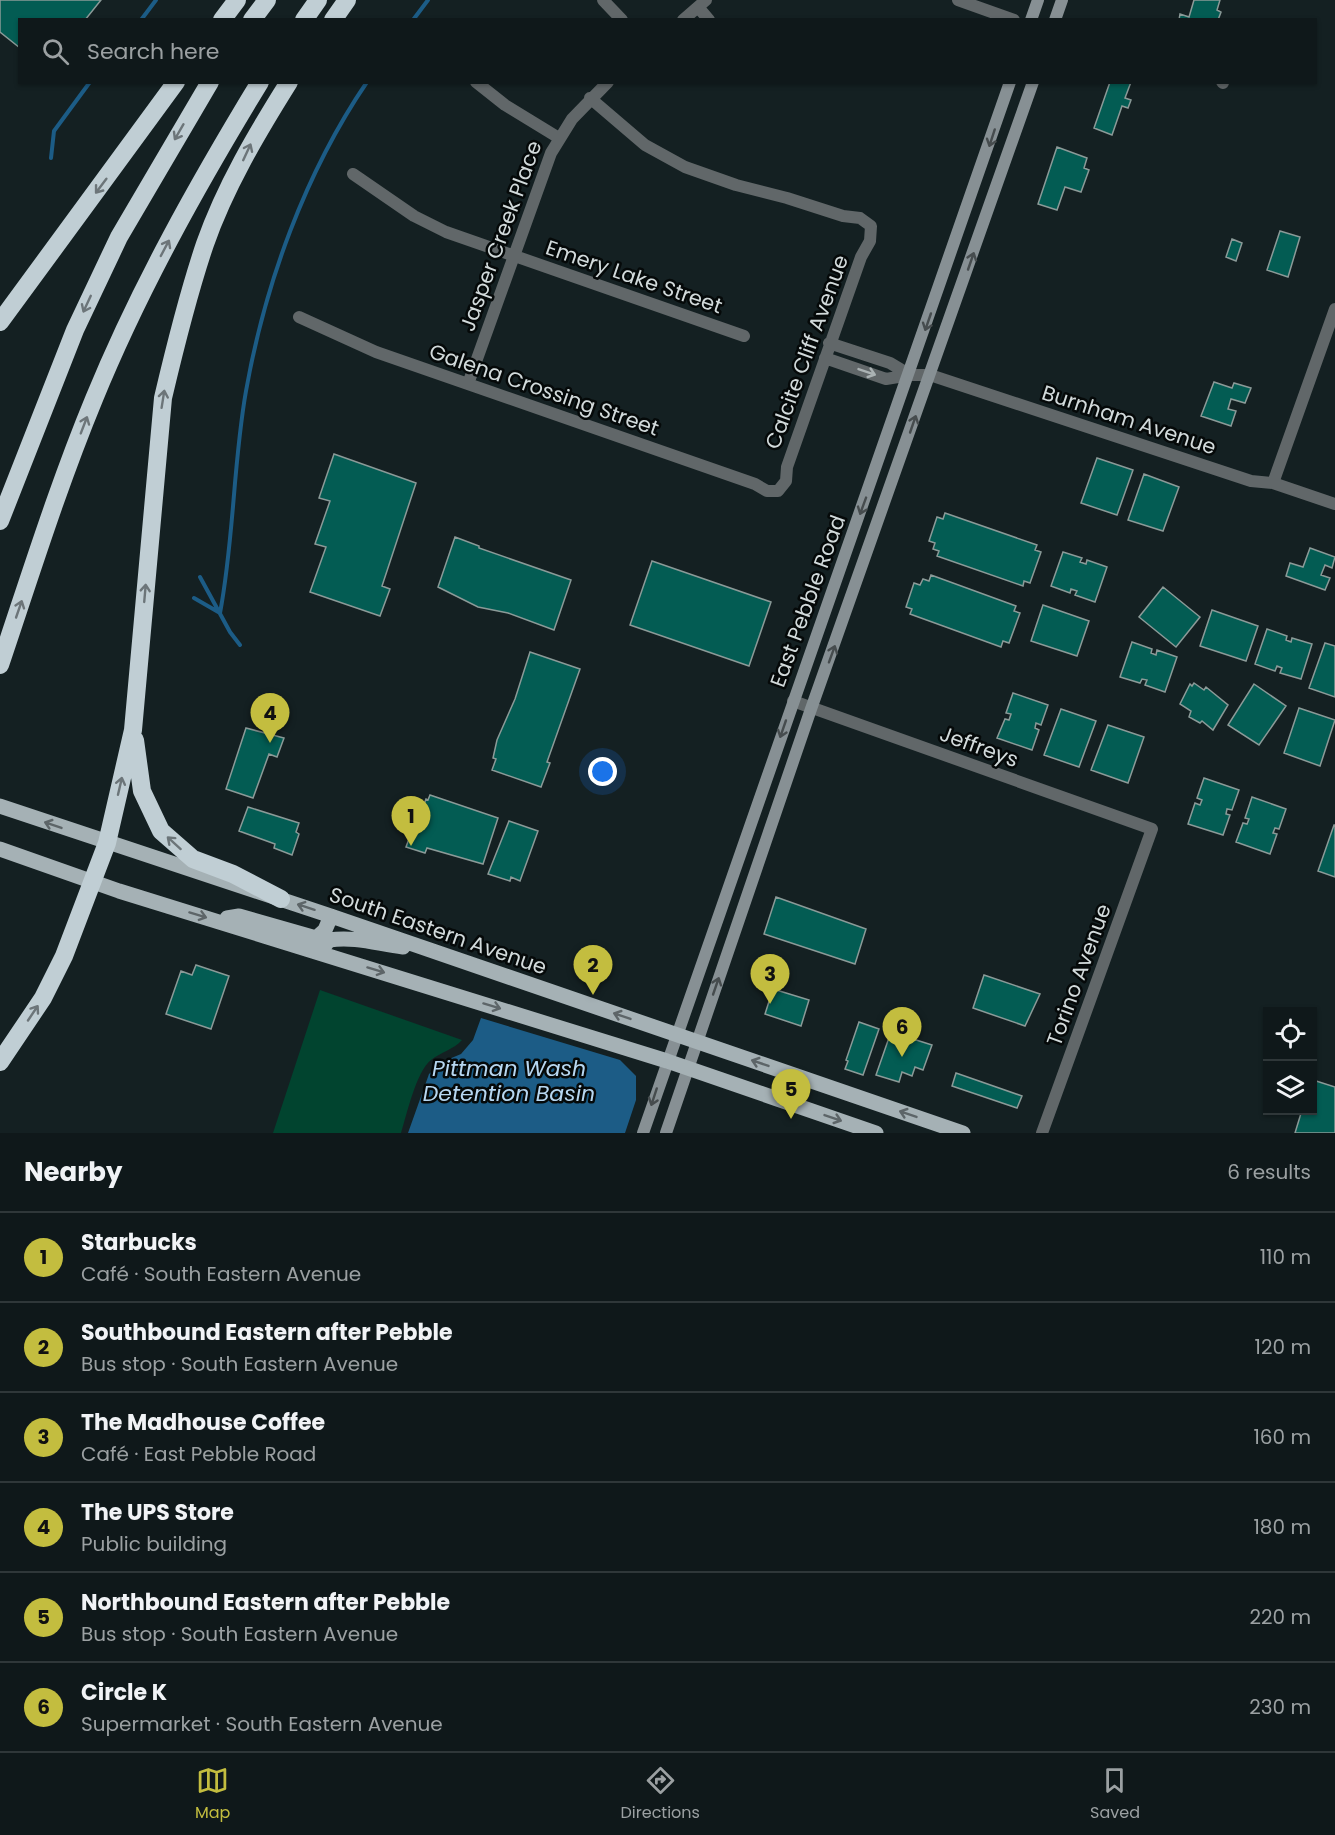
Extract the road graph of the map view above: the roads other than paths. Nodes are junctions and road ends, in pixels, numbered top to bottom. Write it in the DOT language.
graph roads {
  1 [pos="237,0"];
  2 [pos="267,0"];
  3 [pos="318,0"];
  4 [pos="347,0"];
  5 [pos="603,0"];
  6 [pos="958,0"];
  7 [pos="1038,0"];
  8 [pos="1062,0"];
  9 [pos="702,4"];
  10 [pos="224,18"];
  11 [pos="254,18"];
  12 [pos="305,18"];
  13 [pos="334,18"];
  14 [pos="620,18"];
  15 [pos="685,18"];
  16 [pos="708,18"];
  17 [pos="1008,18"];
  18 [pos="1032,18"];
  19 [pos="1056,18"];
  20 [pos="175,84"];
  21 [pos="209,84"];
  22 [pos="259,84"];
  23 [pos="288,84"];
  24 [pos="479,84"];
  25 [pos="606,84"];
  26 [pos="1009,84"];
  27 [pos="1032,84"];
  28 [pos="591,98"];
  29 [pos="559,138"];
  30 [pos="353,174"];
  31 [pos="512,256"];
  32 [pos="1335,309"];
  33 [pos="299,318"];
  34 [pos="0,322"];
  35 [pos="744,336"];
  36 [pos="829,343"];
  37 [pos="825,358"];
  38 [pos="909,375"];
  39 [pos="930,375"];
  40 [pos="468,384"];
  41 [pos="1273,483"];
  42 [pos="778,491"];
  43 [pos="1335,504"];
  44 [pos="0,521"];
  45 [pos="0,665"];
  46 [pos="793,701"];
  47 [pos="812,709"];
  48 [pos="133,730"];
  49 [pos="0,806"];
  50 [pos="1152,830"];
  51 [pos="107,843"];
  52 [pos="0,849"];
  53 [pos="93,882"];
  54 [pos="281,899"];
  55 [pos="331,916"];
  56 [pos="223,922"];
  57 [pos="431,950"];
  58 [pos="320,952"];
  59 [pos="678,1035"];
  60 [pos="697,1041"];
  61 [pos="667,1061"];
  62 [pos="0,1062"];
  63 [pos="688,1068"];
  64 [pos="643,1133"];
  65 [pos="666,1133"];
  66 [pos="876,1133"];
  67 [pos="963,1133"];
  68 [pos="1042,1133"];
  1 -- 10 [label="highway"];
  2 -- 11 [label="highway"];
  3 -- 12 [label="highway"];
  4 -- 13 [label="highway"];
  5 -- 14 [label="street"];
  6 -- 17 [label="street"];
  7 -- 18 [label="main road"];
  8 -- 19 [label="main road"];
  9 -- 15 [label="street"];
  9 -- 16 [label="street"];
  20 -- 34 [label="highway, one-way"];
  21 -- 44 [label="highway, one-way"];
  45 -- 22 [label="highway, one-way"];
  48 -- 23 [label="highway, one-way"];
  24 -- 29 [label="street"];
  25 -- 28 [label="street, Jasper Creek Place"];
  26 -- 38 [label="main road, East Pebble Road, one-way"];
  39 -- 27 [label="main road, East Pebble Road, one-way"];
  28 -- 29 [label="street, Jasper Creek Place"];
  28 -- 36 [label="street, Calcite Cliff Avenue"];
  29 -- 31 [label="street, Jasper Creek Place"];
  30 -- 31 [label="street, Emery Lake Street"];
  31 -- 35 [label="street, Emery Lake Street"];
  31 -- 40 [label="street, Jasper Creek Place"];
  32 -- 41 [label="street"];
  33 -- 40 [label="street, Galena Crossing Street"];
  36 -- 37 [label="street, Calcite Cliff Avenue"];
  36 -- 38 [label="street"];
  37 -- 38 [label="street, Burnham Avenue, one-way"];
  37 -- 42 [label="street, Calcite Cliff Avenue"];
  38 -- 39 [label="street, Burnham Avenue"];
  38 -- 46 [label="main road, East Pebble Road, one-way"];
  39 -- 41 [label="street, Burnham Avenue"];
  47 -- 39 [label="main road, East Pebble Road, one-way"];
  40 -- 42 [label="street, Galena Crossing Street"];
  41 -- 43 [label="street, Burnham Avenue"];
  46 -- 47 [label="street, Jeffreys"];
  46 -- 59 [label="main road, East Pebble Road, one-way"];
  47 -- 50 [label="street, Jeffreys"];
  60 -- 47 [label="main road, East Pebble Road, one-way"];
  51 -- 48 [label="highway, one-way"];
  54 -- 48 [label="highway, one-way"];
  51 -- 49 [label="main road, South Eastern Avenue, one-way"];
  50 -- 68 [label="street, Torino Avenue"];
  51 -- 53 [label="highway"];
  51 -- 54 [label="main road, South Eastern Avenue"];
  52 -- 53 [label="main road"];
  53 -- 56 [label="main road, one-way"];
  62 -- 53 [label="highway, one-way"];
  55 -- 54 [label="main road, South Eastern Avenue, one-way"];
  55 -- 56 [label="main road"];
  55 -- 57 [label="main road, South Eastern Avenue"];
  56 -- 58 [label="main road"];
  57 -- 58 [label="main road"];
  59 -- 57 [label="main road, South Eastern Avenue, one-way"];
  58 -- 61 [label="main road, one-way"];
  59 -- 60 [label="main road, South Eastern Avenue"];
  59 -- 61 [label="main road, East Pebble Road"];
  60 -- 63 [label="main road, East Pebble Road"];
  67 -- 60 [label="main road, South Eastern Avenue, one-way"];
  61 -- 63 [label="main road"];
  61 -- 64 [label="main road, East Pebble Road, one-way"];
  63 -- 65 [label="main road, East Pebble Road"];
  63 -- 66 [label="main road, one-way"];
}
